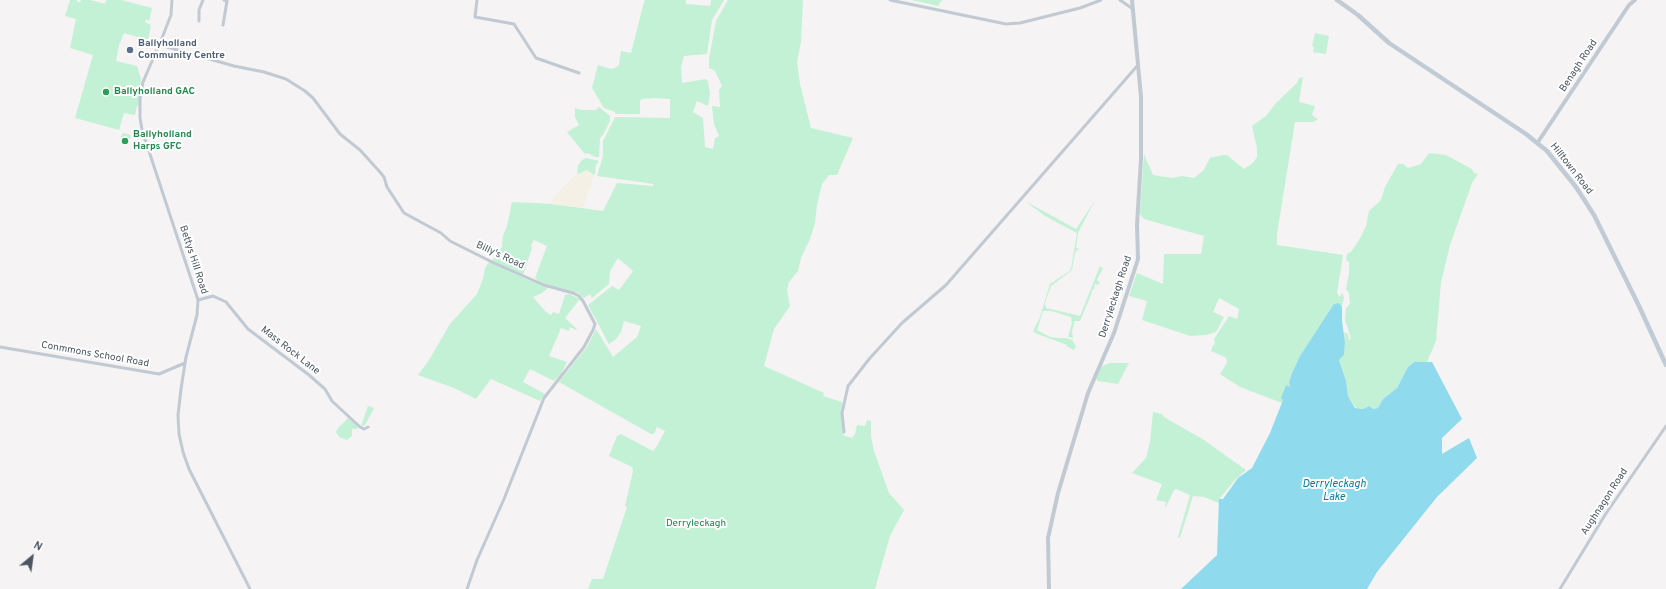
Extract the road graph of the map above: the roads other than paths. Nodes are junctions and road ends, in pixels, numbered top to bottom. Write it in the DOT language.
graph roads {
  1 [pos="172,0"];
  2 [pos="202,0"];
  3 [pos="224,0"];
  4 [pos="477,0"];
  5 [pos="890,0"];
  6 [pos="1102,0"];
  7 [pos="1120,0"];
  8 [pos="1132,0"];
  9 [pos="1337,0"];
  10 [pos="1634,0"];
  11 [pos="1133,9"];
  12 [pos="199,21"];
  13 [pos="223,25"];
  14 [pos="160,45"];
  15 [pos="1138,65"];
  16 [pos="579,73"];
  17 [pos="1538,142"];
  18 [pos="198,300"];
  19 [pos="0,347"];
  20 [pos="185,363"];
  21 [pos="1666,365"];
  22 [pos="1666,426"];
  23 [pos="368,427"];
  24 [pos="844,432"];
  25 [pos="250,589"];
  26 [pos="467,589"];
  27 [pos="1049,589"];
  28 [pos="1560,589"];
  1 -- 14 [label="street, Bettys Hill Road"];
  2 -- 12 [label="street"];
  3 -- 13 [label="street"];
  4 -- 16 [label="street"];
  5 -- 6 [label="street"];
  7 -- 11 [label="street"];
  8 -- 11 [label="street, Derryleckagh Road"];
  9 -- 17 [label="main road, Hilltown Road"];
  10 -- 17 [label="street, Benagh Road"];
  11 -- 15 [label="street, Derryleckagh Road"];
  14 -- 18 [label="street, Bettys Hill Road"];
  14 -- 26 [label="street, Billy's Road"];
  15 -- 24 [label="street"];
  15 -- 27 [label="street, Derryleckagh Road"];
  17 -- 21 [label="main road, Hilltown Road"];
  18 -- 20 [label="street, Bettys Hill Road"];
  18 -- 23 [label="street, Mass Rock Lane"];
  19 -- 20 [label="street, Conmmons School Road"];
  20 -- 25 [label="street, Bettys Hill Road"];
  22 -- 28 [label="street, Aughnagon Road"];
}
